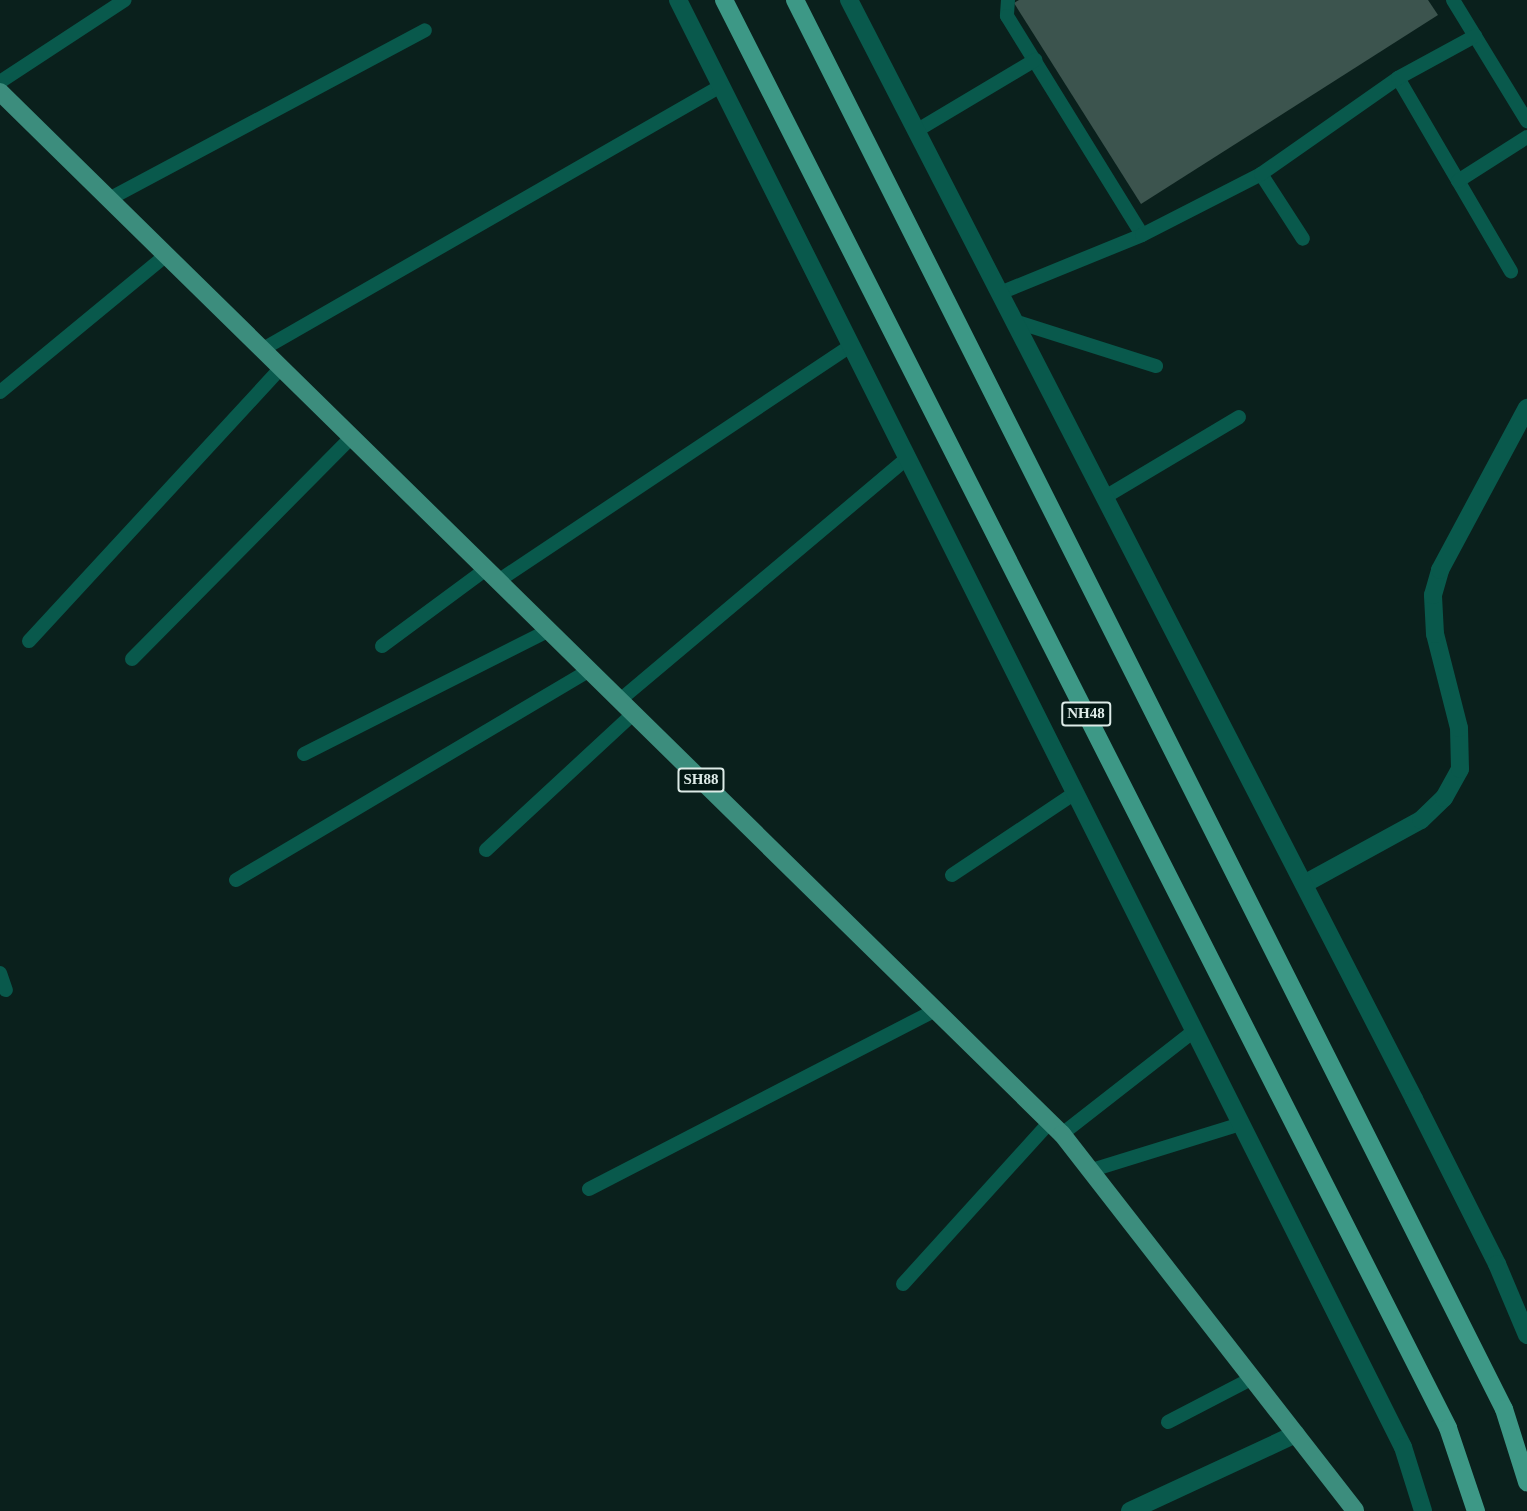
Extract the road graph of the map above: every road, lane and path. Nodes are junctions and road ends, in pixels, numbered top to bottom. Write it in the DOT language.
graph roads {
  1 [pos="125,0"];
  2 [pos="678,0"];
  3 [pos="724,0"];
  4 [pos="795,0"];
  5 [pos="849,0"];
  6 [pos="1008,0"];
  7 [pos="1453,0"];
  8 [pos="425,30"];
  9 [pos="1475,36"];
  10 [pos="1035,60"];
  11 [pos="1398,78"];
  12 [pos="0,82"];
  13 [pos="721,86"];
  14 [pos="3,101"];
  15 [pos="1527,121"];
  16 [pos="916,131"];
  17 [pos="1527,137"];
  18 [pos="1261,174"];
  19 [pos="1458,181"];
  20 [pos="110,199"];
  21 [pos="1142,235"];
  22 [pos="1302,239"];
  23 [pos="166,255"];
  24 [pos="1511,272"];
  25 [pos="1000,293"];
  26 [pos="1014,321"];
  27 [pos="851,346"];
  28 [pos="262,349"];
  29 [pos="1156,366"];
  30 [pos="281,368"];
  31 [pos="0,392"];
  32 [pos="1527,408"];
  33 [pos="1239,417"];
  34 [pos="352,437"];
  35 [pos="907,458"];
  36 [pos="1105,497"];
  37 [pos="492,575"];
  38 [pos="549,630"];
  39 [pos="29,640"];
  40 [pos="382,646"];
  41 [pos="132,659"];
  42 [pos="590,670"];
  43 [pos="620,700"];
  44 [pos="633,714"];
  45 [pos="304,754"];
  46 [pos="1075,793"];
  47 [pos="486,850"];
  48 [pos="952,875"];
  49 [pos="236,880"];
  50 [pos="1304,884"];
  51 [pos="0,973"];
  52 [pos="6,990"];
  53 [pos="936,1010"];
  54 [pos="1194,1031"];
  55 [pos="1240,1124"];
  56 [pos="1056,1128"];
  57 [pos="1092,1170"];
  58 [pos="589,1189"];
  59 [pos="903,1284"];
  60 [pos="1527,1335"];
  61 [pos="1253,1378"];
  62 [pos="1168,1422"];
  63 [pos="1296,1434"];
  64 [pos="1527,1482"];
  65 [pos="1131,1511"];
  66 [pos="1355,1511"];
  67 [pos="1423,1511"];
  68 [pos="1476,1511"];
  1 -- 12 [label="lane"];
  2 -- 13 [label="street"];
  3 -- 68 [label="highway, NH48"];
  4 -- 64 [label="highway"];
  5 -- 16 [label="street"];
  6 -- 10 [label="lane"];
  7 -- 9 [label="lane"];
  8 -- 20 [label="lane"];
  9 -- 11 [label="lane"];
  9 -- 15 [label="lane"];
  10 -- 16 [label="lane"];
  10 -- 21 [label="lane"];
  11 -- 18 [label="lane"];
  11 -- 19 [label="lane"];
  13 -- 27 [label="street"];
  13 -- 28 [label="lane"];
  14 -- 20 [label="main road, SH88"];
  16 -- 25 [label="street"];
  17 -- 19 [label="lane"];
  18 -- 21 [label="lane"];
  18 -- 22 [label="lane"];
  19 -- 24 [label="lane"];
  20 -- 23 [label="main road, SH88"];
  21 -- 25 [label="lane"];
  23 -- 28 [label="main road, SH88"];
  23 -- 31 [label="lane"];
  25 -- 26 [label="street"];
  26 -- 29 [label="lane"];
  26 -- 36 [label="street"];
  27 -- 35 [label="street"];
  27 -- 37 [label="lane"];
  28 -- 30 [label="main road, SH88"];
  30 -- 34 [label="main road, SH88"];
  30 -- 39 [label="lane"];
  32 -- 50 [label="street"];
  33 -- 36 [label="lane"];
  34 -- 37 [label="main road, SH88"];
  34 -- 41 [label="lane"];
  35 -- 43 [label="lane"];
  35 -- 46 [label="street"];
  36 -- 50 [label="street"];
  37 -- 38 [label="main road, SH88"];
  37 -- 40 [label="lane"];
  38 -- 42 [label="main road, SH88"];
  38 -- 45 [label="lane"];
  42 -- 43 [label="main road, SH88"];
  42 -- 49 [label="lane"];
  43 -- 44 [label="main road, SH88"];
  44 -- 47 [label="lane"];
  44 -- 53 [label="main road, SH88"];
  46 -- 48 [label="lane"];
  46 -- 54 [label="street"];
  50 -- 60 [label="street"];
  51 -- 52 [label="lane"];
  53 -- 56 [label="main road, SH88"];
  53 -- 58 [label="lane"];
  54 -- 55 [label="street"];
  54 -- 56 [label="lane"];
  55 -- 57 [label="lane"];
  55 -- 67 [label="street"];
  56 -- 57 [label="main road, SH88"];
  56 -- 59 [label="lane"];
  57 -- 61 [label="main road, SH88"];
  61 -- 62 [label="lane"];
  61 -- 63 [label="main road, SH88"];
  63 -- 65 [label="street"];
  63 -- 66 [label="main road, SH88"];
}
